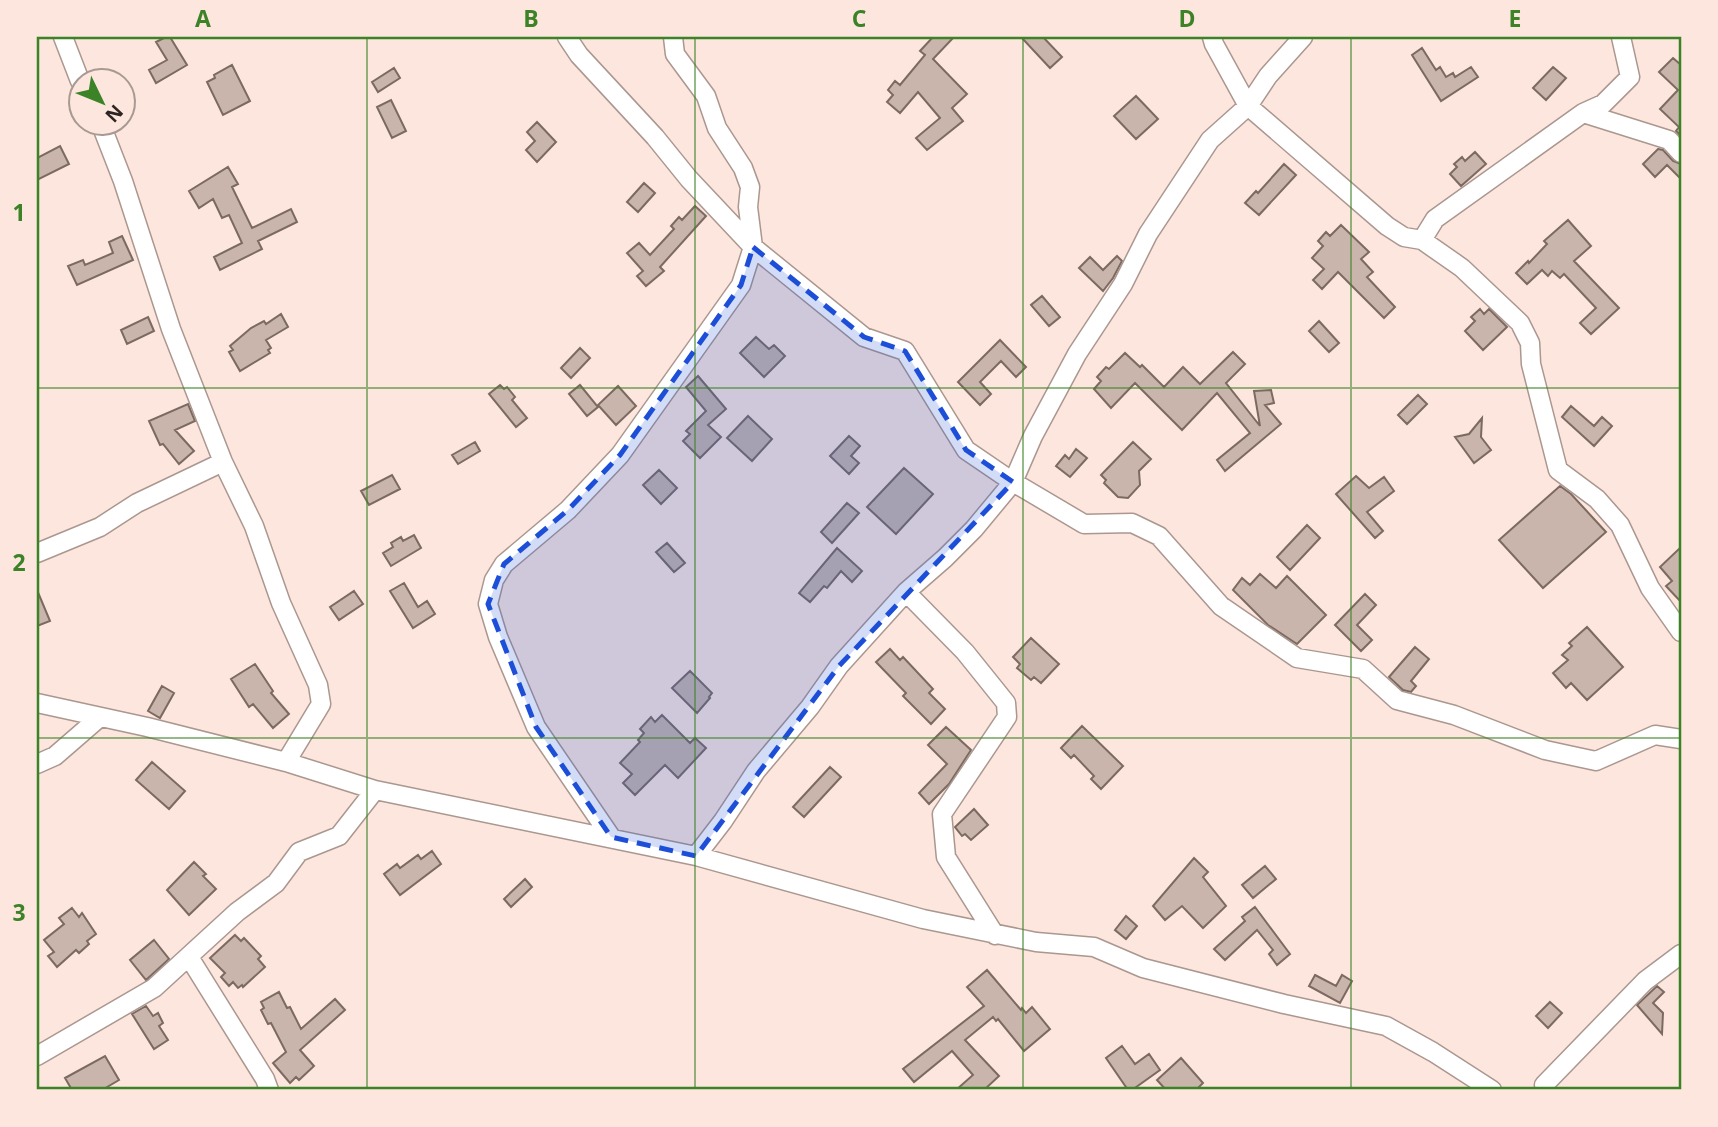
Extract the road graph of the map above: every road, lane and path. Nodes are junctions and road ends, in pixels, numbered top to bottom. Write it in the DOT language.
graph roads {
  1 [pos="63,37"];
  2 [pos="567,37"];
  3 [pos="674,37"];
  4 [pos="1212,37"];
  5 [pos="1303,37"];
  6 [pos="1621,37"];
  7 [pos="74,66"];
  8 [pos="1248,106"];
  9 [pos="1583,113"];
  10 [pos="106,136"];
  11 [pos="1681,153"];
  12 [pos="1422,240"];
  13 [pos="753,247"];
  14 [pos="223,461"];
  15 [pos="1013,482"];
  16 [pos="37,553"];
  17 [pos="906,592"];
  18 [pos="1681,632"];
  19 [pos="37,703"];
  20 [pos="100,717"];
  21 [pos="1681,739"];
  22 [pos="286,762"];
  23 [pos="37,764"];
  24 [pos="375,790"];
  25 [pos="611,837"];
  26 [pos="696,856"];
  27 [pos="995,935"];
  28 [pos="1681,954"];
  29 [pos="189,957"];
  30 [pos="37,1056"];
  31 [pos="1544,1085"];
  32 [pos="269,1090"];
  33 [pos="1492,1090"];
  1 -- 7 [label="street"];
  2 -- 13 [label="street"];
  3 -- 13 [label="street"];
  4 -- 8 [label="street"];
  5 -- 8 [label="street"];
  6 -- 9 [label="street"];
  8 -- 12 [label="street"];
  8 -- 15 [label="street"];
  9 -- 11 [label="street"];
  9 -- 12 [label="street"];
  10 -- 14 [label="street"];
  12 -- 18 [label="street"];
  13 -- 15 [label="street"];
  13 -- 25 [label="street"];
  14 -- 16 [label="street"];
  14 -- 22 [label="street"];
  15 -- 17 [label="street"];
  15 -- 21 [label="street"];
  17 -- 26 [label="street"];
  17 -- 27 [label="street"];
  19 -- 20 [label="street"];
  20 -- 22 [label="street"];
  20 -- 23 [label="street"];
  22 -- 24 [label="street"];
  24 -- 25 [label="street"];
  24 -- 29 [label="street"];
  25 -- 26 [label="street"];
  26 -- 27 [label="street"];
  27 -- 33 [label="street"];
  28 -- 31 [label="street"];
  29 -- 30 [label="street"];
  29 -- 32 [label="street"];
}
